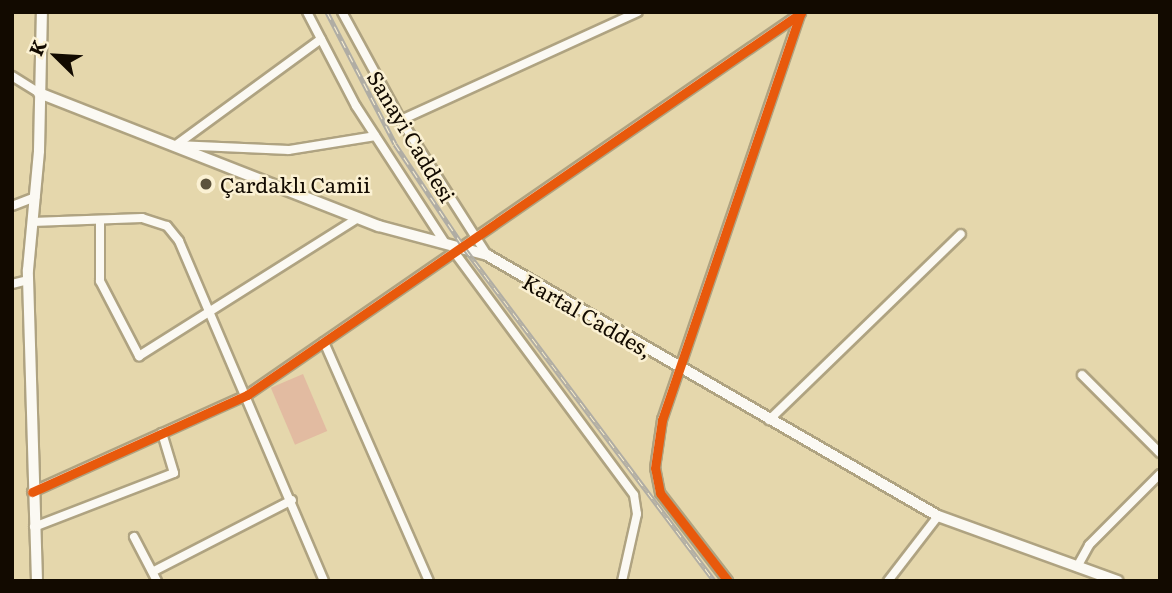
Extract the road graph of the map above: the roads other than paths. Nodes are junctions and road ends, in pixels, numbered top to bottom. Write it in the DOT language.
graph roads {
  1 [pos="42,12"];
  2 [pos="307,12"];
  3 [pos="342,12"];
  4 [pos="638,12"];
  5 [pos="801,13"];
  6 [pos="321,39"];
  7 [pos="12,76"];
  8 [pos="39,93"];
  9 [pos="401,120"];
  10 [pos="375,136"];
  11 [pos="176,145"];
  12 [pos="35,197"];
  13 [pos="12,206"];
  14 [pos="358,218"];
  15 [pos="100,220"];
  16 [pos="33,222"];
  17 [pos="961,234"];
  18 [pos="475,242"];
  19 [pos="445,243"];
  20 [pos="460,251"];
  21 [pos="487,256"];
  22 [pos="28,280"];
  23 [pos="12,284"];
  24 [pos="210,311"];
  25 [pos="324,342"];
  26 [pos="682,370"];
  27 [pos="1082,375"];
  28 [pos="247,395"];
  29 [pos="769,420"];
  30 [pos="162,433"];
  31 [pos="1160,453"];
  32 [pos="1160,474"];
  33 [pos="32,492"];
  34 [pos="292,500"];
  35 [pos="939,516"];
  36 [pos="34,527"];
  37 [pos="134,537"];
  38 [pos="1077,567"];
  39 [pos="154,571"];
  40 [pos="1086,576"];
  41 [pos="37,581"];
  42 [pos="157,581"];
  43 [pos="324,581"];
  44 [pos="429,581"];
  45 [pos="622,581"];
  46 [pos="728,581"];
  47 [pos="888,581"];
  48 [pos="1118,581"];
  1 -- 8 [label="street"];
  2 -- 6 [label="street"];
  3 -- 9 [label="street, Sanayi Caddesi"];
  4 -- 9 [label="street"];
  5 -- 18 [label="street"];
  5 -- 26 [label="street"];
  6 -- 10 [label="street"];
  6 -- 11 [label="street"];
  7 -- 8 [label="street"];
  8 -- 11 [label="main road, Kartal Caddes,"];
  8 -- 12 [label="street"];
  9 -- 18 [label="street, Sanayi Caddesi"];
  10 -- 11 [label="street"];
  10 -- 19 [label="street"];
  11 -- 14 [label="main road, Kartal Caddes,"];
  12 -- 13 [label="street"];
  12 -- 16 [label="street"];
  14 -- 19 [label="main road, Kartal Caddes,"];
  14 -- 24 [label="street"];
  15 -- 16 [label="street"];
  15 -- 24 [label="street"];
  15 -- 24 [label="street"];
  16 -- 22 [label="street"];
  17 -- 29 [label="street"];
  18 -- 20 [label="street"];
  18 -- 21 [label="street, Sanayi Caddesi"];
  19 -- 20 [label="main road, Kartal Caddes,"];
  20 -- 21 [label="main road, Kartal Caddes,"];
  20 -- 25 [label="street"];
  20 -- 45 [label="street"];
  21 -- 26 [label="main road, Kartal Caddes,"];
  22 -- 23 [label="street"];
  22 -- 33 [label="street"];
  24 -- 28 [label="street"];
  25 -- 28 [label="street"];
  25 -- 44 [label="street"];
  26 -- 29 [label="main road, Kartal Caddes,"];
  26 -- 46 [label="street"];
  27 -- 31 [label="street"];
  28 -- 30 [label="street"];
  28 -- 34 [label="street"];
  29 -- 35 [label="main road, Kartal Caddes,"];
  30 -- 33 [label="street"];
  30 -- 36 [label="street"];
  32 -- 38 [label="street"];
  33 -- 36 [label="street"];
  34 -- 39 [label="street"];
  34 -- 43 [label="street"];
  35 -- 38 [label="main road, Kartal Caddes,"];
  35 -- 47 [label="street"];
  36 -- 41 [label="street"];
  37 -- 39 [label="street"];
  38 -- 40 [label="main road, Kartal Caddes,"];
  39 -- 42 [label="street"];
  40 -- 48 [label="main road, Kartal Caddes,"];
}
